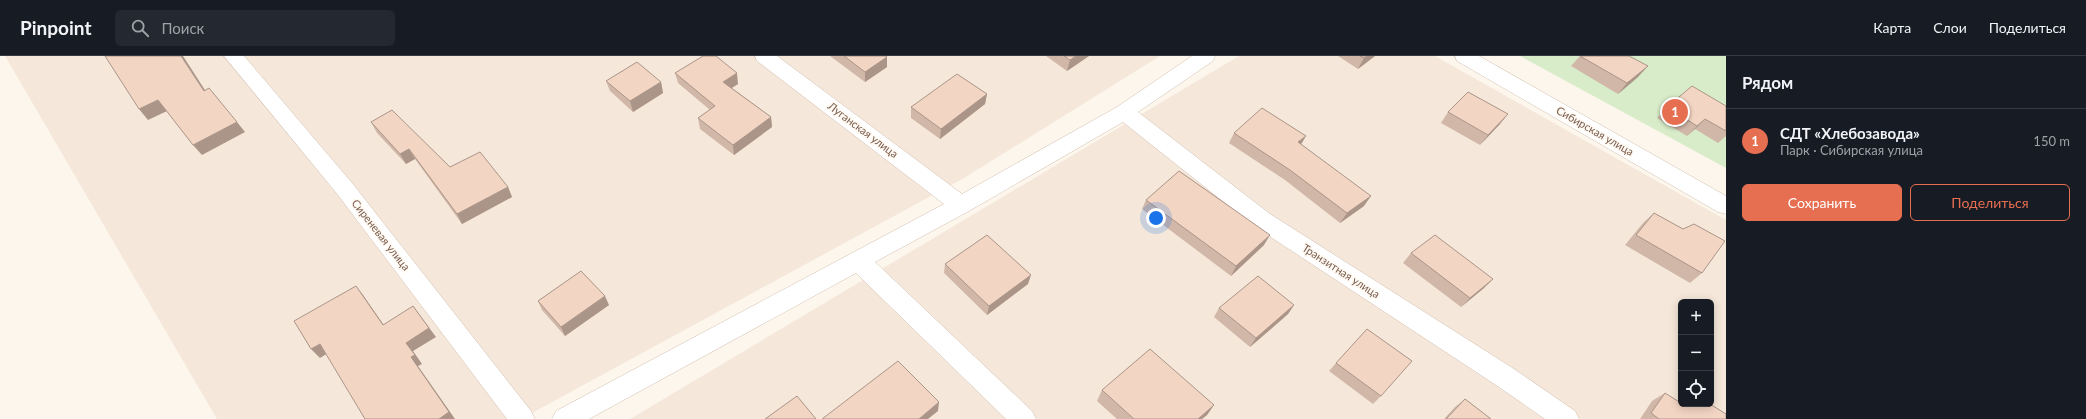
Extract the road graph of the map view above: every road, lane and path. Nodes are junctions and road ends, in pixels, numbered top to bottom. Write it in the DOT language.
graph roads {
  1 [pos="233,56"];
  2 [pos="764,56"];
  3 [pos="1464,56"];
  4 [pos="1198,58"];
  5 [pos="1124,112"];
  6 [pos="961,205"];
  7 [pos="1726,206"];
  8 [pos="858,260"];
  9 [pos="522,419"];
  10 [pos="566,419"];
  11 [pos="1023,419"];
  12 [pos="1566,419"];
  1 -- 9 [label="street, Сиреневая улица"];
  2 -- 6 [label="street, Луганская улица"];
  3 -- 7 [label="street, Сибирская улица"];
  4 -- 5 [label="street"];
  5 -- 6 [label="street"];
  5 -- 12 [label="street, Транзитная улица"];
  6 -- 8 [label="street"];
  8 -- 10 [label="street"];
  8 -- 11 [label="street"];
}
